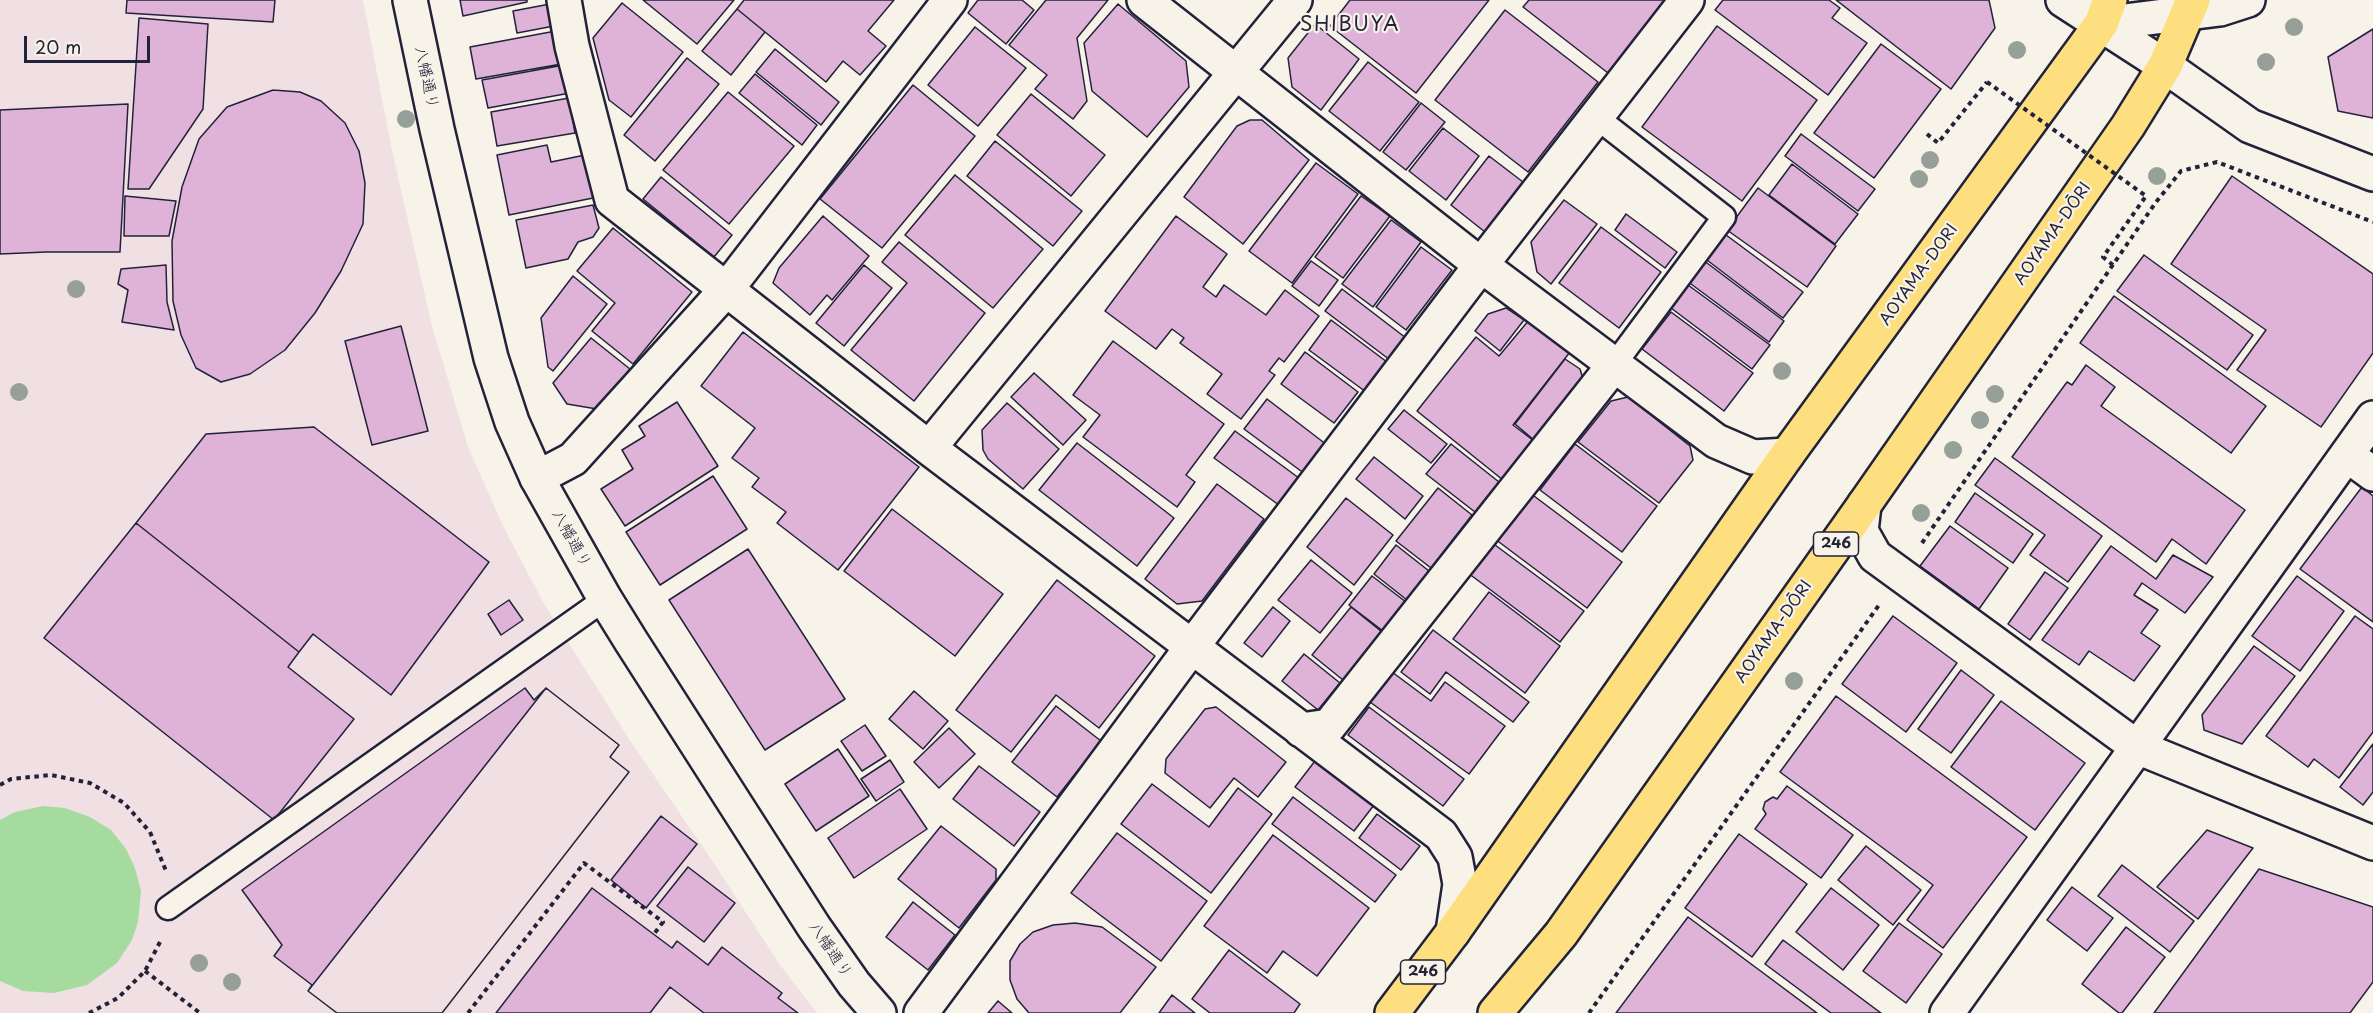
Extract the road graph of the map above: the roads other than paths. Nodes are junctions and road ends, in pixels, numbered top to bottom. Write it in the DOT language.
graph roads {
  1 [pos="410,0"];
  2 [pos="950,0"];
  3 [pos="1144,0"];
  4 [pos="1295,0"];
  5 [pos="1687,0"];
  6 [pos="2063,0"];
  7 [pos="2248,0"];
  8 [pos="2190,7"];
  9 [pos="573,8"];
  10 [pos="2106,12"];
  11 [pos="2164,66"];
  12 [pos="1235,72"];
  13 [pos="1596,117"];
  14 [pos="2373,174"];
  15 [pos="1481,265"];
  16 [pos="726,290"];
  17 [pos="1614,365"];
  18 [pos="2373,418"];
  19 [pos="929,448"];
  20 [pos="1787,455"];
  21 [pos="2347,455"];
  22 [pos="2373,474"];
  23 [pos="537,478"];
  24 [pos="1864,505"];
  25 [pos="605,599"];
  26 [pos="1191,648"];
  27 [pos="1301,730"];
  28 [pos="2137,747"];
  29 [pos="2373,843"];
  30 [pos="168,908"];
  31 [pos="1453,932"];
  32 [pos="879,1013"];
  33 [pos="921,1013"];
  34 [pos="1392,1013"];
  35 [pos="1495,1013"];
  36 [pos="1947,1013"];
  1 -- 23 [label="street, 八幡通り"];
  2 -- 16 [label="street"];
  3 -- 12 [label="street"];
  4 -- 12 [label="street"];
  5 -- 13 [label="street"];
  6 -- 10 [label="street"];
  7 -- 8 [label="street"];
  8 -- 10 [label="street"];
  8 -- 11 [label="highway, 246"];
  9 -- 16 [label="street"];
  10 -- 11 [label="street"];
  10 -- 20 [label="highway, AOYAMA-DORI / 246"];
  11 -- 14 [label="street"];
  11 -- 24 [label="highway, AOYAMA-DŌRI / 246"];
  12 -- 15 [label="street"];
  12 -- 19 [label="street"];
  13 -- 15 [label="street"];
  13 -- 17 [label="lane"];
  15 -- 17 [label="street"];
  15 -- 26 [label="street"];
  16 -- 19 [label="street"];
  16 -- 23 [label="street"];
  17 -- 20 [label="street"];
  17 -- 27 [label="street"];
  18 -- 21 [label="street"];
  19 -- 26 [label="street"];
  20 -- 31 [label="highway, 246"];
  21 -- 22 [label="street"];
  21 -- 28 [label="street"];
  23 -- 25 [label="street, 八幡通り"];
  24 -- 28 [label="street"];
  24 -- 35 [label="highway, AOYAMA-DŌRI / 246"];
  25 -- 30 [label="lane"];
  25 -- 32 [label="street, 八幡通り"];
  26 -- 27 [label="street"];
  26 -- 33 [label="street"];
  27 -- 31 [label="street"];
  28 -- 29 [label="street"];
  28 -- 36 [label="street"];
  31 -- 34 [label="highway, 246"];
}
